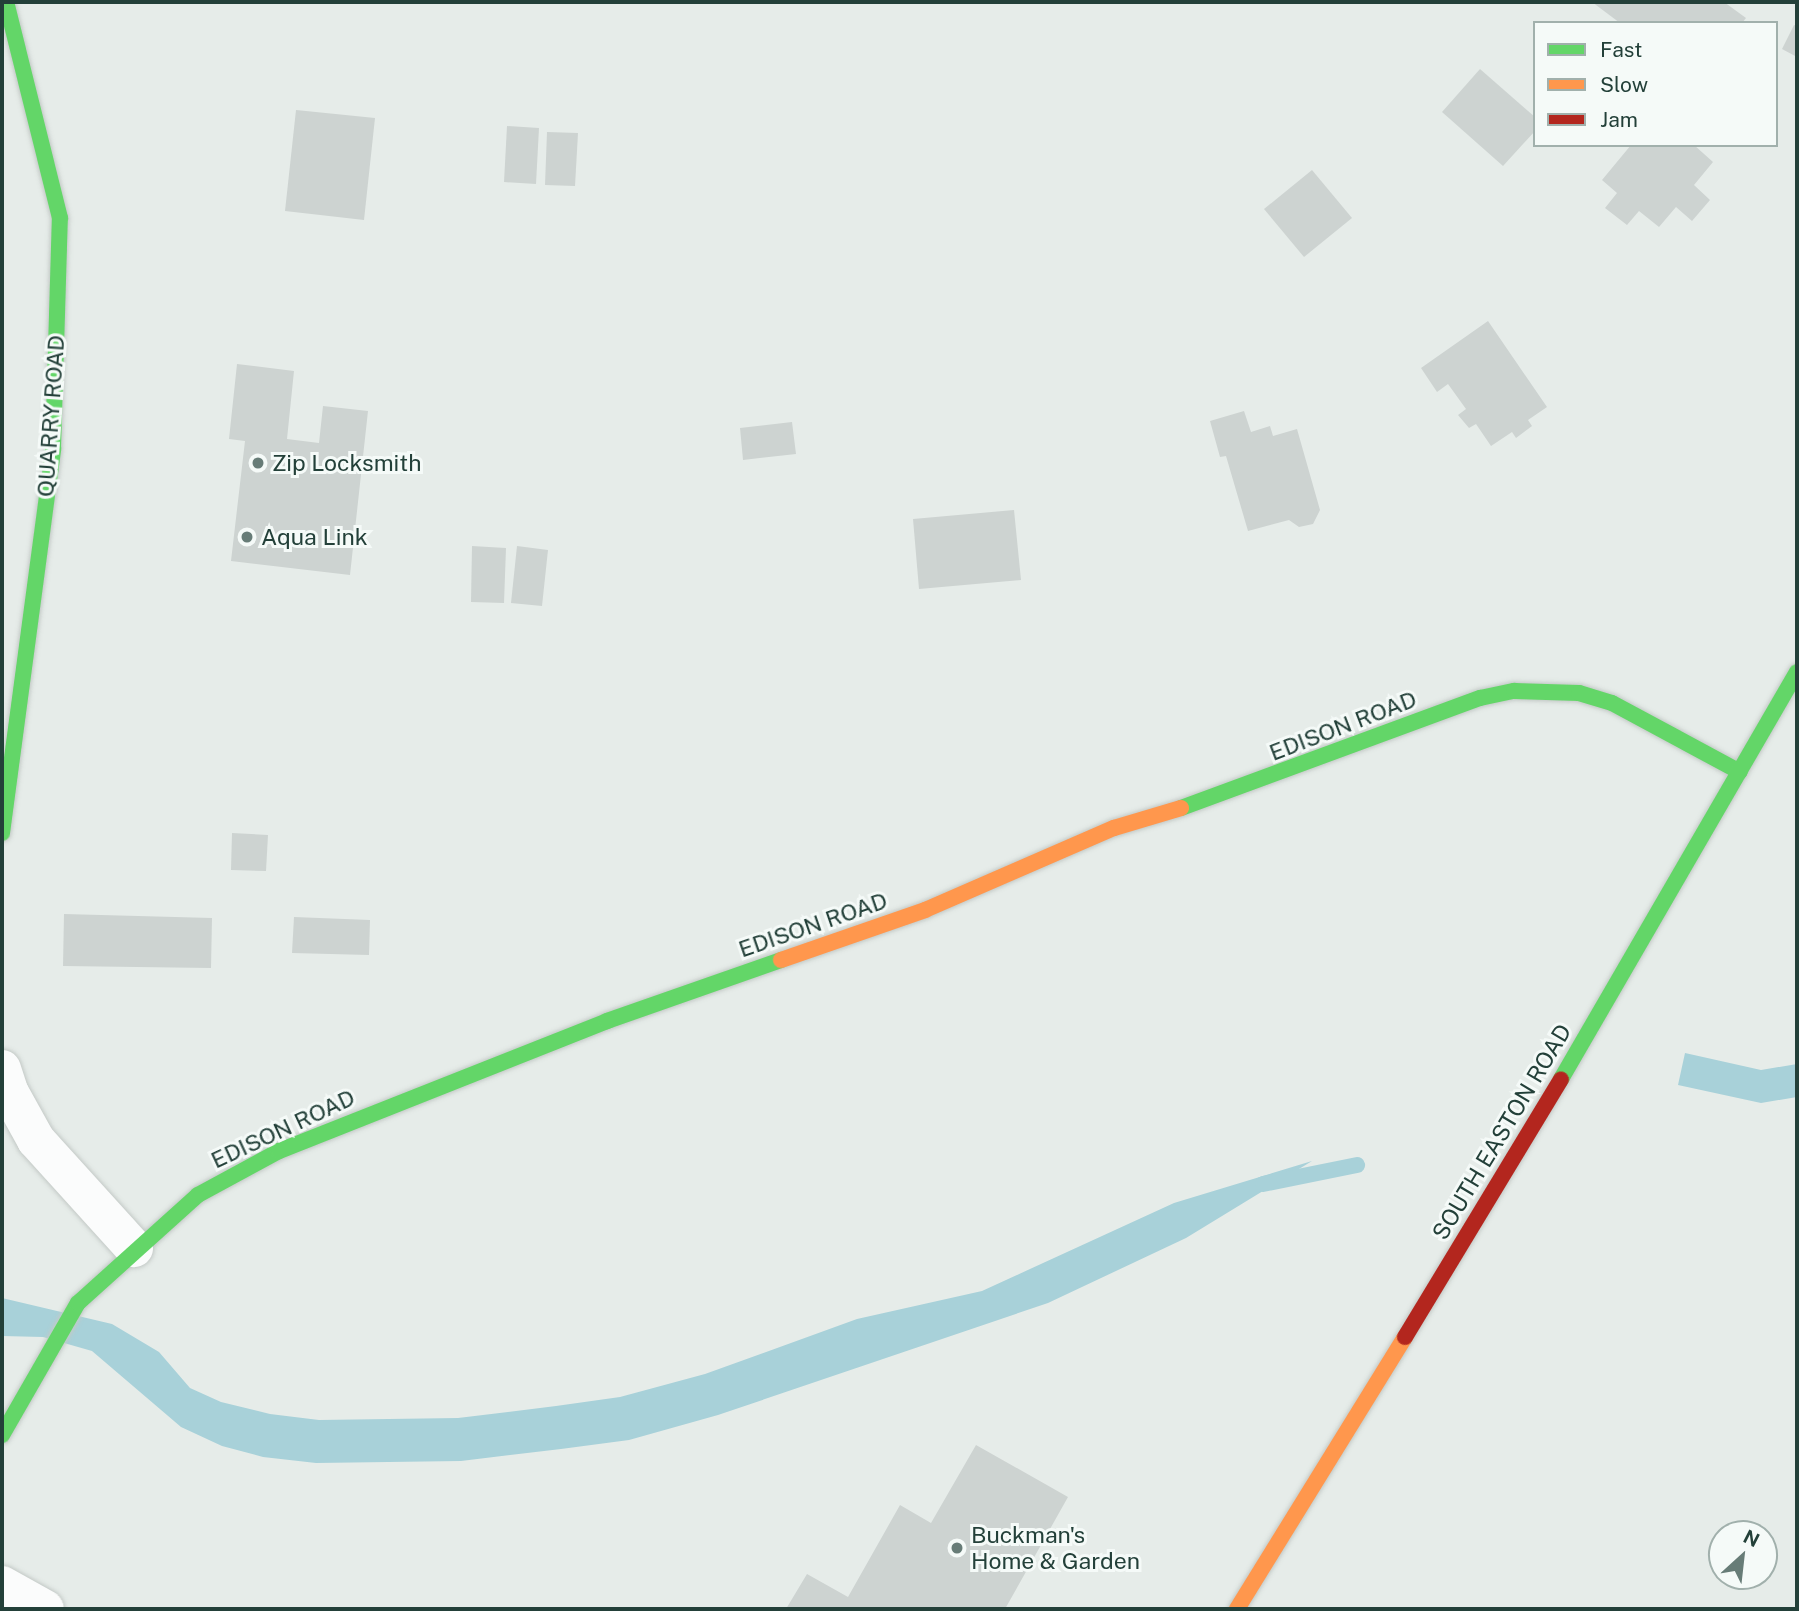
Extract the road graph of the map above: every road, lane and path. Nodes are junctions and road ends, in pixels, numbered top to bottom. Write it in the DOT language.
graph roads {
  1 [pos="6,2"];
  2 [pos="1797,673"];
  3 [pos="1740,772"];
  4 [pos="2,833"];
  5 [pos="2,1069"];
  6 [pos="134,1248"];
  7 [pos="2,1435"];
  8 [pos="2,1585"];
  9 [pos="45,1609"];
  10 [pos="1237,1609"];
  1 -- 4 [label="main road, QUARRY ROAD"];
  2 -- 3 [label="main road, SOUTH EASTON ROAD"];
  3 -- 6 [label="main road, EDISON ROAD"];
  3 -- 10 [label="main road, SOUTH EASTON ROAD"];
  5 -- 6 [label="street"];
  6 -- 7 [label="main road, EDISON ROAD"];
  8 -- 9 [label="street"];
}
